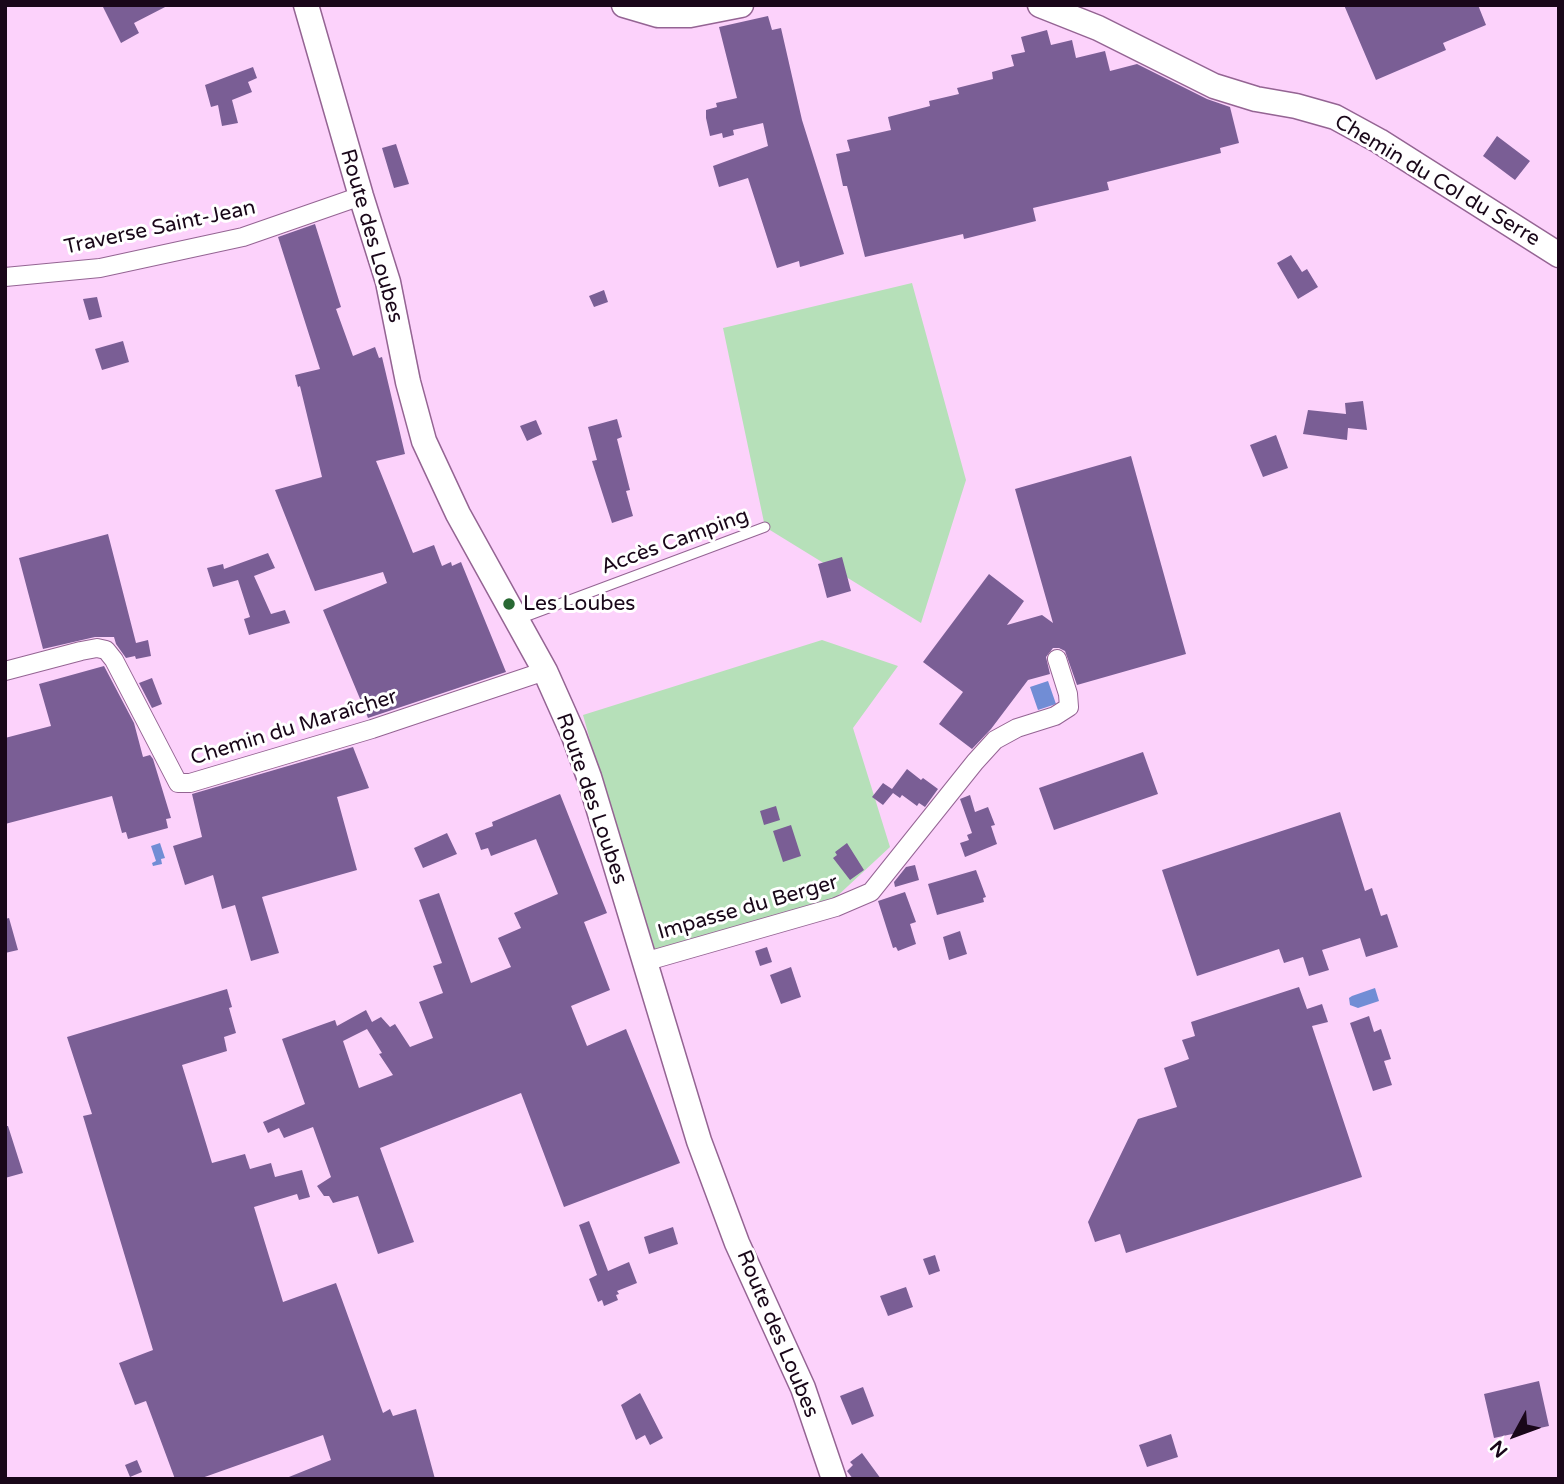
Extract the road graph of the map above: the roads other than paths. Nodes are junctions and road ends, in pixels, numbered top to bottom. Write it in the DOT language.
graph roads {
  1 [pos="306,5"];
  2 [pos="624,5"];
  3 [pos="741,5"];
  4 [pos="1040,5"];
  5 [pos="360,197"];
  6 [pos="1559,255"];
  7 [pos="5,277"];
  8 [pos="765,527"];
  9 [pos="518,619"];
  10 [pos="1057,659"];
  11 [pos="5,671"];
  12 [pos="545,671"];
  13 [pos="644,962"];
  14 [pos="834,1479"];
  1 -- 5 [label="main road, Route des Loubes"];
  2 -- 3 [label="main road"];
  4 -- 6 [label="main road, Chemin du Col du Serre"];
  5 -- 7 [label="street, Traverse Saint-Jean"];
  5 -- 9 [label="main road, Route des Loubes"];
  8 -- 9 [label="lane, Accès Camping"];
  9 -- 12 [label="main road, Route des Loubes"];
  10 -- 13 [label="street, Impasse du Berger"];
  11 -- 12 [label="street, Chemin du Maraîcher"];
  12 -- 13 [label="main road, Route des Loubes"];
  13 -- 14 [label="main road, Route des Loubes"];
}
